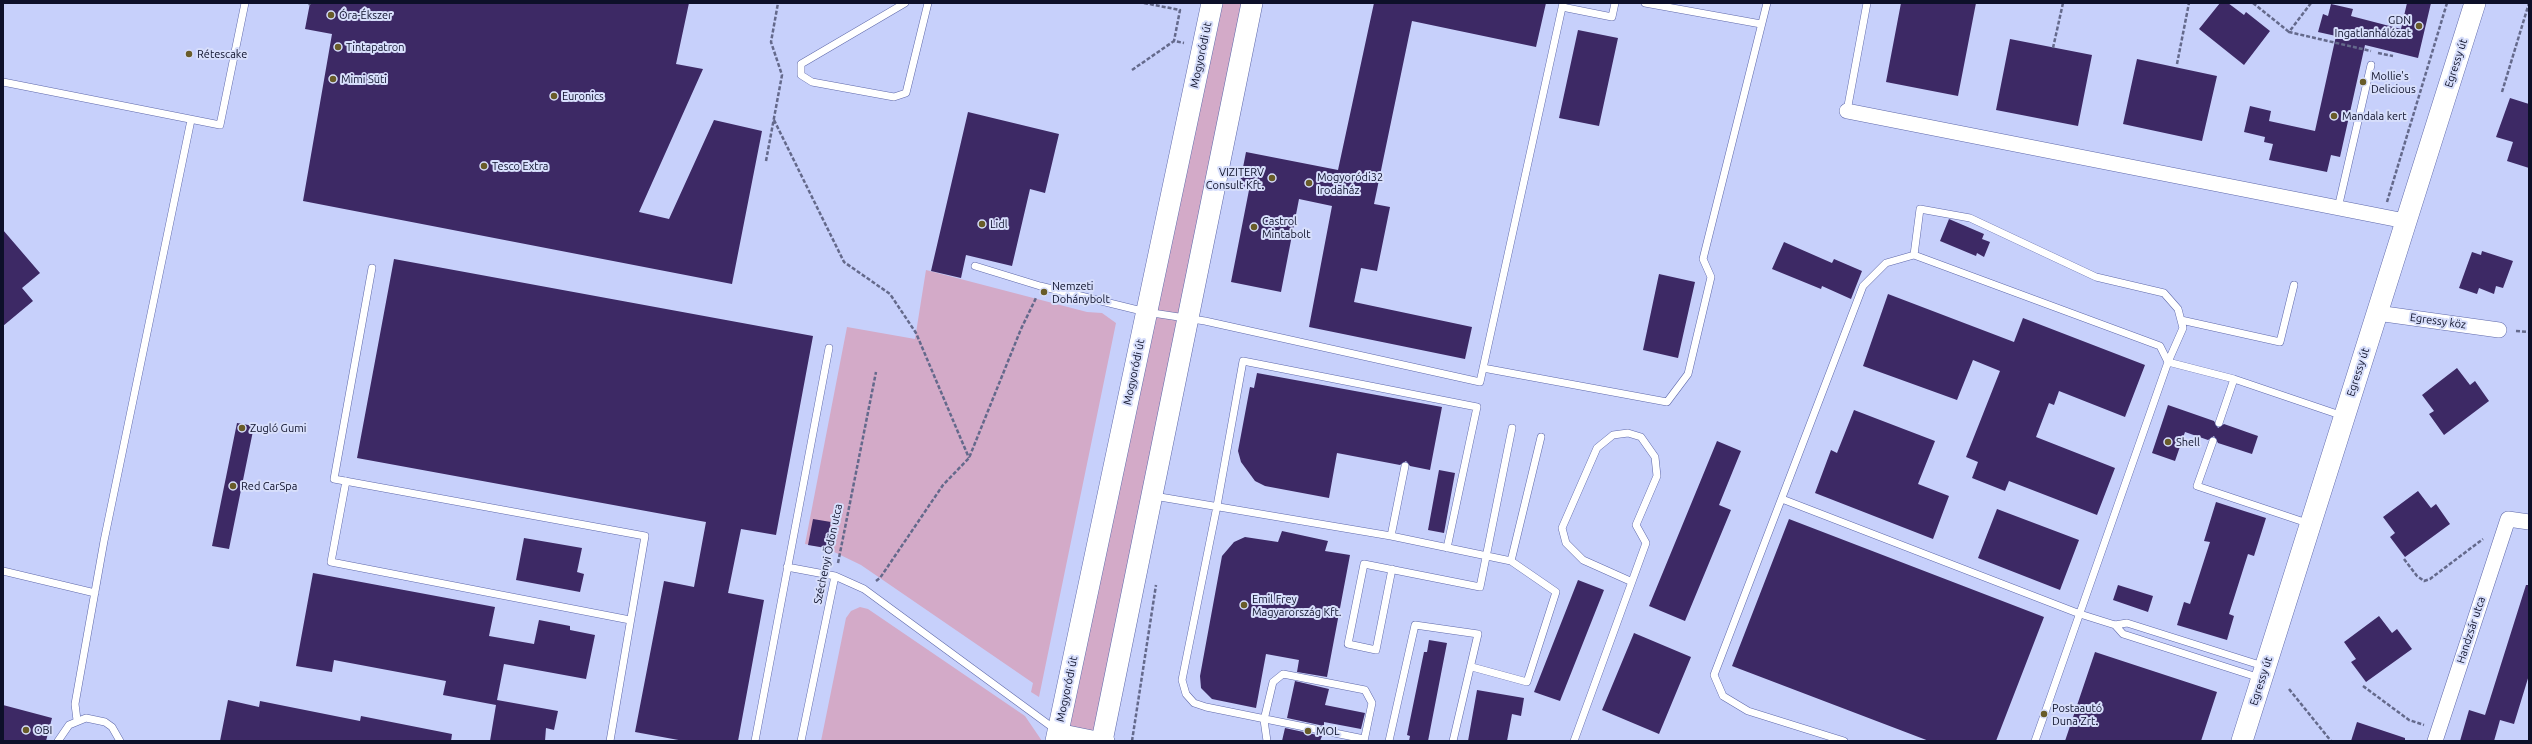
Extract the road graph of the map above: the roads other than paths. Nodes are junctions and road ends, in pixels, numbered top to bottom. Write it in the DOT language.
graph roads {
  1 [pos="245,3"];
  2 [pos="905,3"];
  3 [pos="928,3"];
  4 [pos="1212,3"];
  5 [pos="1252,3"];
  6 [pos="1615,3"];
  7 [pos="1645,3"];
  8 [pos="1690,3"];
  9 [pos="1767,3"];
  10 [pos="1867,3"];
  11 [pos="2474,3"];
  12 [pos="1562,5"];
  13 [pos="1688,11"];
  14 [pos="1761,24"];
  15 [pos="2371,65"];
  16 [pos="3,82"];
  17 [pos="1847,111"];
  18 [pos="191,120"];
  19 [pos="2338,208"];
  20 [pos="2405,221"];
  21 [pos="1914,255"];
  22 [pos="975,266"];
  23 [pos="372,268"];
  24 [pos="2294,285"];
  25 [pos="1146,312"];
  26 [pos="2377,313"];
  27 [pos="1188,319"];
  28 [pos="2181,320"];
  29 [pos="2500,330"];
  30 [pos="828,348"];
  31 [pos="2168,362"];
  32 [pos="1483,368"];
  33 [pos="2234,379"];
  34 [pos="2344,417"];
  35 [pos="2219,423"];
  36 [pos="1512,428"];
  37 [pos="1541,437"];
  38 [pos="2213,441"];
  39 [pos="1405,466"];
  40 [pos="346,481"];
  41 [pos="1152,496"];
  42 [pos="1782,499"];
  43 [pos="1217,506"];
  44 [pos="2529,522"];
  45 [pos="2310,524"];
  46 [pos="1391,536"];
  47 [pos="1447,548"];
  48 [pos="1486,556"];
  49 [pos="1512,560"];
  50 [pos="787,567"];
  51 [pos="1392,569"];
  52 [pos="3,571"];
  53 [pos="835,576"];
  54 [pos="1630,582"];
  55 [pos="95,593"];
  56 [pos="2080,614"];
  57 [pos="630,620"];
  58 [pos="2115,625"];
  59 [pos="1472,667"];
  60 [pos="2263,673"];
  61 [pos="77,720"];
  62 [pos="1264,720"];
  63 [pos="1057,736"];
  64 [pos="1364,740"];
  65 [pos="58,741"];
  66 [pos="120,741"];
  67 [pos="610,741"];
  68 [pos="755,741"];
  69 [pos="801,741"];
  70 [pos="1104,741"];
  71 [pos="1267,741"];
  72 [pos="1389,741"];
  73 [pos="1453,741"];
  74 [pos="1574,741"];
  75 [pos="1844,741"];
  76 [pos="2035,741"];
  77 [pos="2242,741"];
  78 [pos="2435,741"];
  1 -- 18 [label="lane"];
  2 -- 3 [label="lane"];
  4 -- 25 [label="street, Mogyoródi út"];
  5 -- 27 [label="street"];
  6 -- 12 [label="lane"];
  7 -- 13 [label="lane"];
  8 -- 13 [label="lane"];
  9 -- 14 [label="lane"];
  10 -- 17 [label="lane"];
  11 -- 20 [label="street, Egressy út"];
  12 -- 32 [label="lane"];
  13 -- 14 [label="lane"];
  14 -- 32 [label="lane"];
  15 -- 19 [label="lane"];
  16 -- 18 [label="lane"];
  17 -- 19 [label="street"];
  18 -- 55 [label="lane"];
  19 -- 20 [label="street"];
  20 -- 26 [label="street, Egressy út"];
  21 -- 28 [label="lane"];
  21 -- 31 [label="lane"];
  21 -- 42 [label="lane"];
  22 -- 25 [label="lane"];
  23 -- 40 [label="lane"];
  24 -- 28 [label="lane"];
  25 -- 27 [label="lane"];
  25 -- 63 [label="street, Mogyoródi út"];
  26 -- 29 [label="street, Egressy köz"];
  26 -- 34 [label="street, Egressy út"];
  27 -- 32 [label="lane"];
  27 -- 41 [label="street"];
  28 -- 31 [label="lane"];
  30 -- 50 [label="lane"];
  31 -- 33 [label="lane"];
  31 -- 56 [label="lane"];
  33 -- 34 [label="lane"];
  33 -- 35 [label="lane"];
  34 -- 45 [label="street, Egressy út"];
  36 -- 48 [label="lane"];
  37 -- 49 [label="lane"];
  38 -- 45 [label="lane"];
  39 -- 46 [label="lane"];
  40 -- 57 [label="lane"];
  40 -- 57 [label="lane"];
  41 -- 43 [label="lane"];
  41 -- 70 [label="street"];
  42 -- 56 [label="lane"];
  42 -- 75 [label="lane"];
  43 -- 46 [label="lane"];
  43 -- 47 [label="lane"];
  43 -- 62 [label="lane"];
  44 -- 78 [label="street, Handzsár utca"];
  45 -- 60 [label="street, Egressy út"];
  46 -- 47 [label="lane"];
  47 -- 48 [label="lane"];
  48 -- 49 [label="lane"];
  48 -- 51 [label="lane"];
  49 -- 59 [label="lane"];
  50 -- 53 [label="lane"];
  50 -- 68 [label="lane"];
  51 -- 51 [label="lane"];
  52 -- 55 [label="lane"];
  53 -- 63 [label="lane"];
  53 -- 69 [label="lane, Széchenyi Ödön utca"];
  54 -- 54 [label="lane"];
  54 -- 74 [label="lane"];
  55 -- 61 [label="lane"];
  56 -- 58 [label="lane"];
  56 -- 76 [label="lane"];
  57 -- 67 [label="lane"];
  58 -- 60 [label="lane"];
  58 -- 60 [label="lane"];
  59 -- 72 [label="lane"];
  59 -- 73 [label="lane"];
  60 -- 77 [label="street, Egressy út"];
  61 -- 65 [label="lane"];
  61 -- 66 [label="lane"];
  62 -- 64 [label="lane"];
  62 -- 64 [label="lane"];
  62 -- 71 [label="lane"];
  63 -- 70 [label="street"];
}
